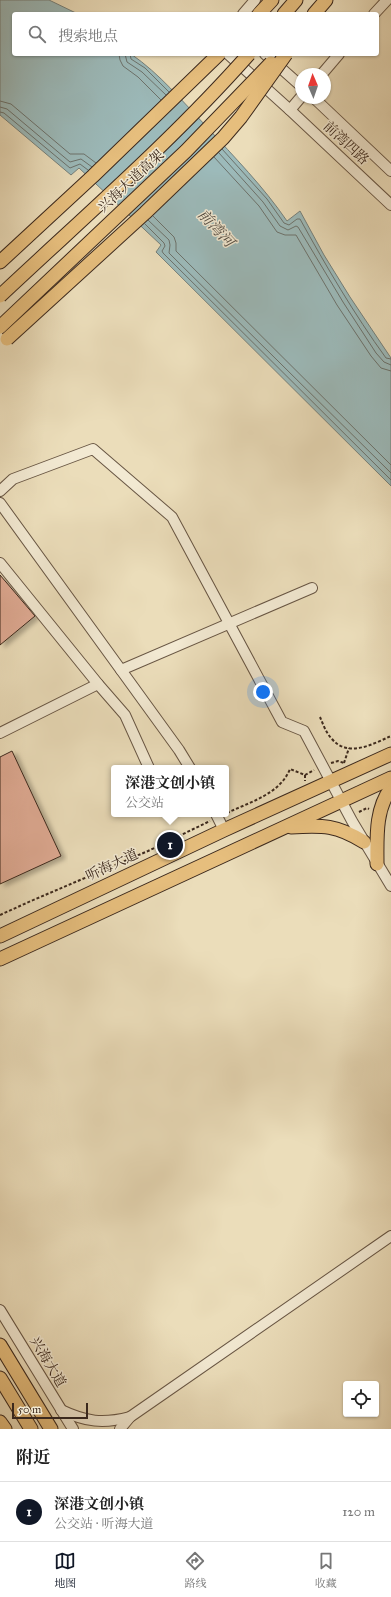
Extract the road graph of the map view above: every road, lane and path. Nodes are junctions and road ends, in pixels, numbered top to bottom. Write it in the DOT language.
graph roads {
  1 [pos="255,0"];
  2 [pos="272,0"];
  3 [pos="296,0"];
  4 [pos="326,0"];
  5 [pos="387,0"];
  6 [pos="245,12"];
  7 [pos="261,12"];
  8 [pos="286,12"];
  9 [pos="316,12"];
  10 [pos="376,12"];
  11 [pos="217,56"];
  12 [pos="230,56"];
  13 [pos="247,56"];
  14 [pos="268,56"];
  15 [pos="277,56"];
  16 [pos="285,56"];
  17 [pos="337,56"];
  18 [pos="327,68"];
  19 [pos="295,81"];
  20 [pos="295,104"];
  21 [pos="320,104"];
  22 [pos="290,110"];
  23 [pos="391,171"];
  24 [pos="391,205"];
  25 [pos="0,262"];
  26 [pos="0,296"];
  27 [pos="0,327"];
  28 [pos="3,342"];
  29 [pos="0,491"];
  30 [pos="0,503"];
  31 [pos="0,563"];
  32 [pos="312,588"];
  33 [pos="229,624"];
  34 [pos="121,670"];
  35 [pos="98,684"];
  36 [pos="320,717"];
  37 [pos="0,733"];
  38 [pos="391,736"];
  39 [pos="349,748"];
  40 [pos="391,754"];
  41 [pos="344,763"];
  42 [pos="148,765"];
  43 [pos="188,765"];
  44 [pos="305,775"];
  45 [pos="391,778"];
  46 [pos="331,782"];
  47 [pos="391,788"];
  48 [pos="341,801"];
  49 [pos="229,811"];
  50 [pos="216,817"];
  51 [pos="221,817"];
  52 [pos="281,828"];
  53 [pos="224,830"];
  54 [pos="364,842"];
  55 [pos="377,864"];
  56 [pos="391,886"];
  57 [pos="0,915"];
  58 [pos="0,936"];
  59 [pos="0,959"];
  60 [pos="389,1241"];
  61 [pos="0,1310"];
  62 [pos="0,1345"];
  63 [pos="0,1378"];
  64 [pos="61,1410"];
  65 [pos="130,1417"];
  66 [pos="0,1422"];
  67 [pos="5,1429"];
  68 [pos="31,1429"];
  69 [pos="51,1429"];
  70 [pos="73,1429"];
  71 [pos="120,1429"];
  1 -- 6 [label="street"];
  2 -- 7 [label="main road"];
  3 -- 8 [label="main road"];
  4 -- 9 [label="main road"];
  5 -- 10 [label="street"];
  11 -- 25 [label="main road"];
  12 -- 22 [label="street, 前湾四路"];
  13 -- 26 [label="main road, 兴海大道高架, bridge"];
  14 -- 19 [label="street"];
  15 -- 27 [label="main road, 兴海大道高架, bridge"];
  16 -- 28 [label="main road, bridge"];
  17 -- 18 [label="street"];
  20 -- 22 [label="street"];
  21 -- 23 [label="street, 前湾四路"];
  22 -- 24 [label="street, 前湾四路"];
  29 -- 33 [label="street"];
  30 -- 34 [label="street"];
  31 -- 35 [label="street"];
  32 -- 33 [label="street"];
  33 -- 34 [label="street"];
  33 -- 46 [label="street"];
  34 -- 43 [label="street"];
  35 -- 37 [label="street"];
  35 -- 42 [label="street"];
  36 -- 39 [label="path"];
  38 -- 39 [label="path"];
  39 -- 41 [label="path"];
  40 -- 46 [label="main road, 听海大道"];
  44 -- 49 [label="path"];
  45 -- 48 [label="main road"];
  46 -- 48 [label="street"];
  46 -- 53 [label="main road, 听海大道"];
  47 -- 55 [label="main road"];
  48 -- 52 [label="main road"];
  48 -- 54 [label="street"];
  50 -- 57 [label="path"];
  51 -- 53 [label="street"];
  52 -- 54 [label="main road"];
  52 -- 59 [label="main road"];
  53 -- 58 [label="main road, 听海大道"];
  54 -- 55 [label="street"];
  55 -- 56 [label="street"];
  60 -- 65 [label="street"];
  61 -- 64 [label="street, 兴海大道"];
  62 -- 69 [label="main road"];
  63 -- 68 [label="main road"];
  64 -- 65 [label="street"];
  64 -- 70 [label="street, 兴海大道"];
  65 -- 71 [label="street"];
  66 -- 67 [label="main road"];
}
